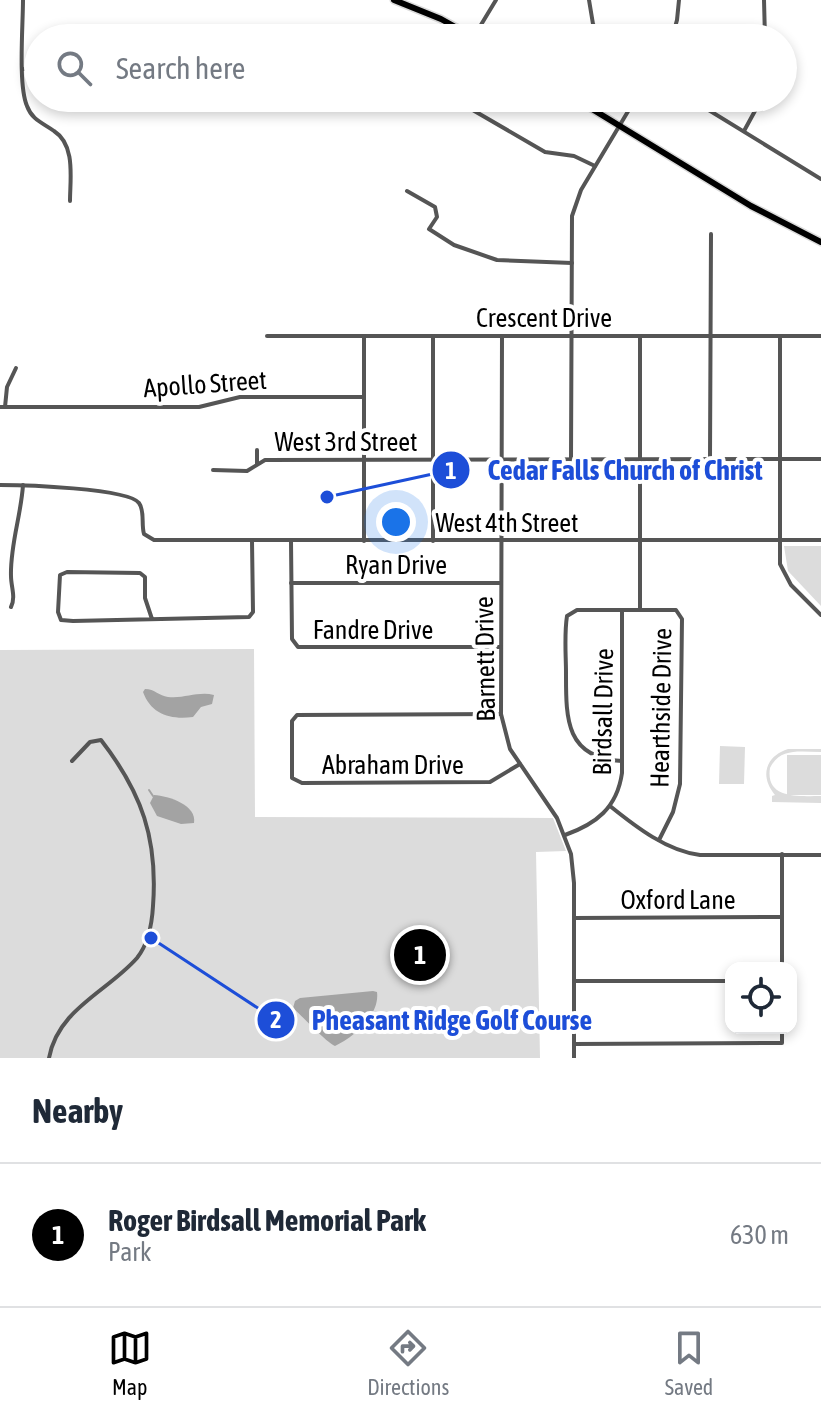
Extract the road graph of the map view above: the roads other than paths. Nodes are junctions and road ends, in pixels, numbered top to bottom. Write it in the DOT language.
graph roads {
  1 [pos="23,0"];
  2 [pos="394,0"];
  3 [pos="496,0"];
  4 [pos="589,0"];
  5 [pos="679,0"];
  6 [pos="764,0"];
  7 [pos="450,24"];
  8 [pos="482,24"];
  9 [pos="593,24"];
  10 [pos="676,24"];
  11 [pos="765,24"];
  12 [pos="24,69"];
  13 [pos="24,99"];
  14 [pos="30,112"];
  15 [pos="476,112"];
  16 [pos="597,112"];
  17 [pos="628,112"];
  18 [pos="712,112"];
  19 [pos="754,112"];
  20 [pos="620,126"];
  21 [pos="744,131"];
  22 [pos="595,166"];
  23 [pos="820,178"];
  24 [pos="407,191"];
  25 [pos="70,201"];
  26 [pos="711,234"];
  27 [pos="821,242"];
  28 [pos="572,263"];
  29 [pos="267,336"];
  30 [pos="364,336"];
  31 [pos="433,336"];
  32 [pos="502,336"];
  33 [pos="572,336"];
  34 [pos="640,336"];
  35 [pos="710,336"];
  36 [pos="780,336"];
  37 [pos="821,336"];
  38 [pos="16,368"];
  39 [pos="364,397"];
  40 [pos="2,407"];
  41 [pos="257,450"];
  42 [pos="640,459"];
  43 [pos="710,459"];
  44 [pos="780,459"];
  45 [pos="821,459"];
  46 [pos="364,460"];
  47 [pos="433,460"];
  48 [pos="502,460"];
  49 [pos="571,460"];
  50 [pos="257,464"];
  51 [pos="213,470"];
  52 [pos="0,485"];
  53 [pos="23,485"];
  54 [pos="501,540"];
  55 [pos="779,540"];
  56 [pos="821,540"];
  57 [pos="252,541"];
  58 [pos="291,541"];
  59 [pos="364,541"];
  60 [pos="433,541"];
  61 [pos="640,541"];
  62 [pos="291,583"];
  63 [pos="501,583"];
  64 [pos="11,607"];
  65 [pos="622,609"];
  66 [pos="640,609"];
  67 [pos="821,615"];
  68 [pos="152,619"];
  69 [pos="501,647"];
  70 [pos="501,714"];
  71 [pos="72,761"];
  72 [pos="622,761"];
  73 [pos="520,764"];
  74 [pos="610,806"];
  75 [pos="565,835"];
  76 [pos="659,840"];
  77 [pos="782,854"];
  78 [pos="821,855"];
  79 [pos="782,917"];
  80 [pos="574,918"];
  81 [pos="782,962"];
  82 [pos="574,981"];
  83 [pos="725,981"];
  84 [pos="782,1034"];
  85 [pos="574,1044"];
  86 [pos="49,1058"];
  87 [pos="574,1058"];
  1 -- 12 [label="street"];
  2 -- 7 [label="main road"];
  3 -- 8 [label="street"];
  4 -- 9 [label="street"];
  5 -- 10 [label="street"];
  6 -- 11 [label="street"];
  12 -- 13 [label="street"];
  14 -- 25 [label="street"];
  15 -- 22 [label="street"];
  16 -- 20 [label="main road"];
  17 -- 20 [label="street"];
  18 -- 21 [label="street"];
  19 -- 21 [label="street"];
  20 -- 22 [label="street"];
  20 -- 27 [label="main road"];
  21 -- 23 [label="street"];
  22 -- 28 [label="street"];
  24 -- 28 [label="street"];
  26 -- 35 [label="street"];
  28 -- 33 [label="street"];
  29 -- 30 [label="street, Crescent Drive"];
  30 -- 31 [label="street, Crescent Drive"];
  30 -- 39 [label="street"];
  31 -- 32 [label="street, Crescent Drive"];
  31 -- 47 [label="street"];
  32 -- 33 [label="street, Crescent Drive"];
  32 -- 48 [label="street, Barnett Drive"];
  33 -- 34 [label="street, Crescent Drive"];
  33 -- 49 [label="street"];
  34 -- 35 [label="street, Crescent Drive"];
  34 -- 42 [label="street"];
  35 -- 36 [label="street, Crescent Drive"];
  35 -- 43 [label="street"];
  36 -- 37 [label="street, Crescent Drive"];
  36 -- 44 [label="street"];
  38 -- 40 [label="street"];
  39 -- 40 [label="street, Apollo Street"];
  39 -- 46 [label="street"];
  41 -- 50 [label="street, West 3rd Street"];
  42 -- 43 [label="street, West 3rd Street"];
  42 -- 49 [label="street, West 3rd Street"];
  42 -- 61 [label="street"];
  43 -- 44 [label="street, West 3rd Street"];
  44 -- 45 [label="street, West 3rd Street"];
  44 -- 55 [label="street"];
  46 -- 47 [label="street, West 3rd Street"];
  46 -- 50 [label="street, West 3rd Street"];
  46 -- 59 [label="street"];
  47 -- 48 [label="street, West 3rd Street"];
  47 -- 60 [label="street"];
  48 -- 49 [label="street, West 3rd Street"];
  48 -- 54 [label="street, Barnett Drive"];
  50 -- 51 [label="street, West 3rd Street"];
  52 -- 53 [label="street"];
  53 -- 57 [label="street, West 4th Street"];
  53 -- 64 [label="street"];
  54 -- 60 [label="street, West 4th Street"];
  54 -- 61 [label="street, West 4th Street"];
  54 -- 63 [label="street, Barnett Drive"];
  55 -- 56 [label="street, West 4th Street"];
  55 -- 61 [label="street, West 4th Street"];
  55 -- 67 [label="street"];
  57 -- 58 [label="street, West 4th Street"];
  57 -- 68 [label="street"];
  58 -- 59 [label="street, West 4th Street"];
  58 -- 62 [label="street"];
  59 -- 60 [label="street, West 4th Street"];
  61 -- 66 [label="street"];
  62 -- 63 [label="street, Ryan Drive"];
  62 -- 69 [label="street, Fandre Drive"];
  63 -- 69 [label="street, Barnett Drive"];
  65 -- 66 [label="street"];
  65 -- 72 [label="street, Birdsall Drive"];
  65 -- 72 [label="street"];
  66 -- 76 [label="street, Hearthside Drive"];
  68 -- 68 [label="street"];
  69 -- 70 [label="street, Barnett Drive"];
  70 -- 73 [label="street, Barnett Drive"];
  70 -- 73 [label="street, Abraham Drive"];
  71 -- 86 [label="street"];
  72 -- 74 [label="street, Birdsall Drive"];
  73 -- 75 [label="street, Barnett Drive"];
  74 -- 75 [label="street, Birdsall Drive"];
  74 -- 76 [label="street"];
  75 -- 80 [label="street, Barnett Drive"];
  76 -- 77 [label="street"];
  77 -- 78 [label="street"];
  77 -- 79 [label="street"];
  79 -- 80 [label="street, Oxford Lane"];
  79 -- 81 [label="street"];
  80 -- 82 [label="street, Barnett Drive"];
  82 -- 83 [label="street"];
  82 -- 85 [label="street, Barnett Drive"];
  84 -- 85 [label="street"];
  85 -- 87 [label="street, Barnett Drive"];
}
